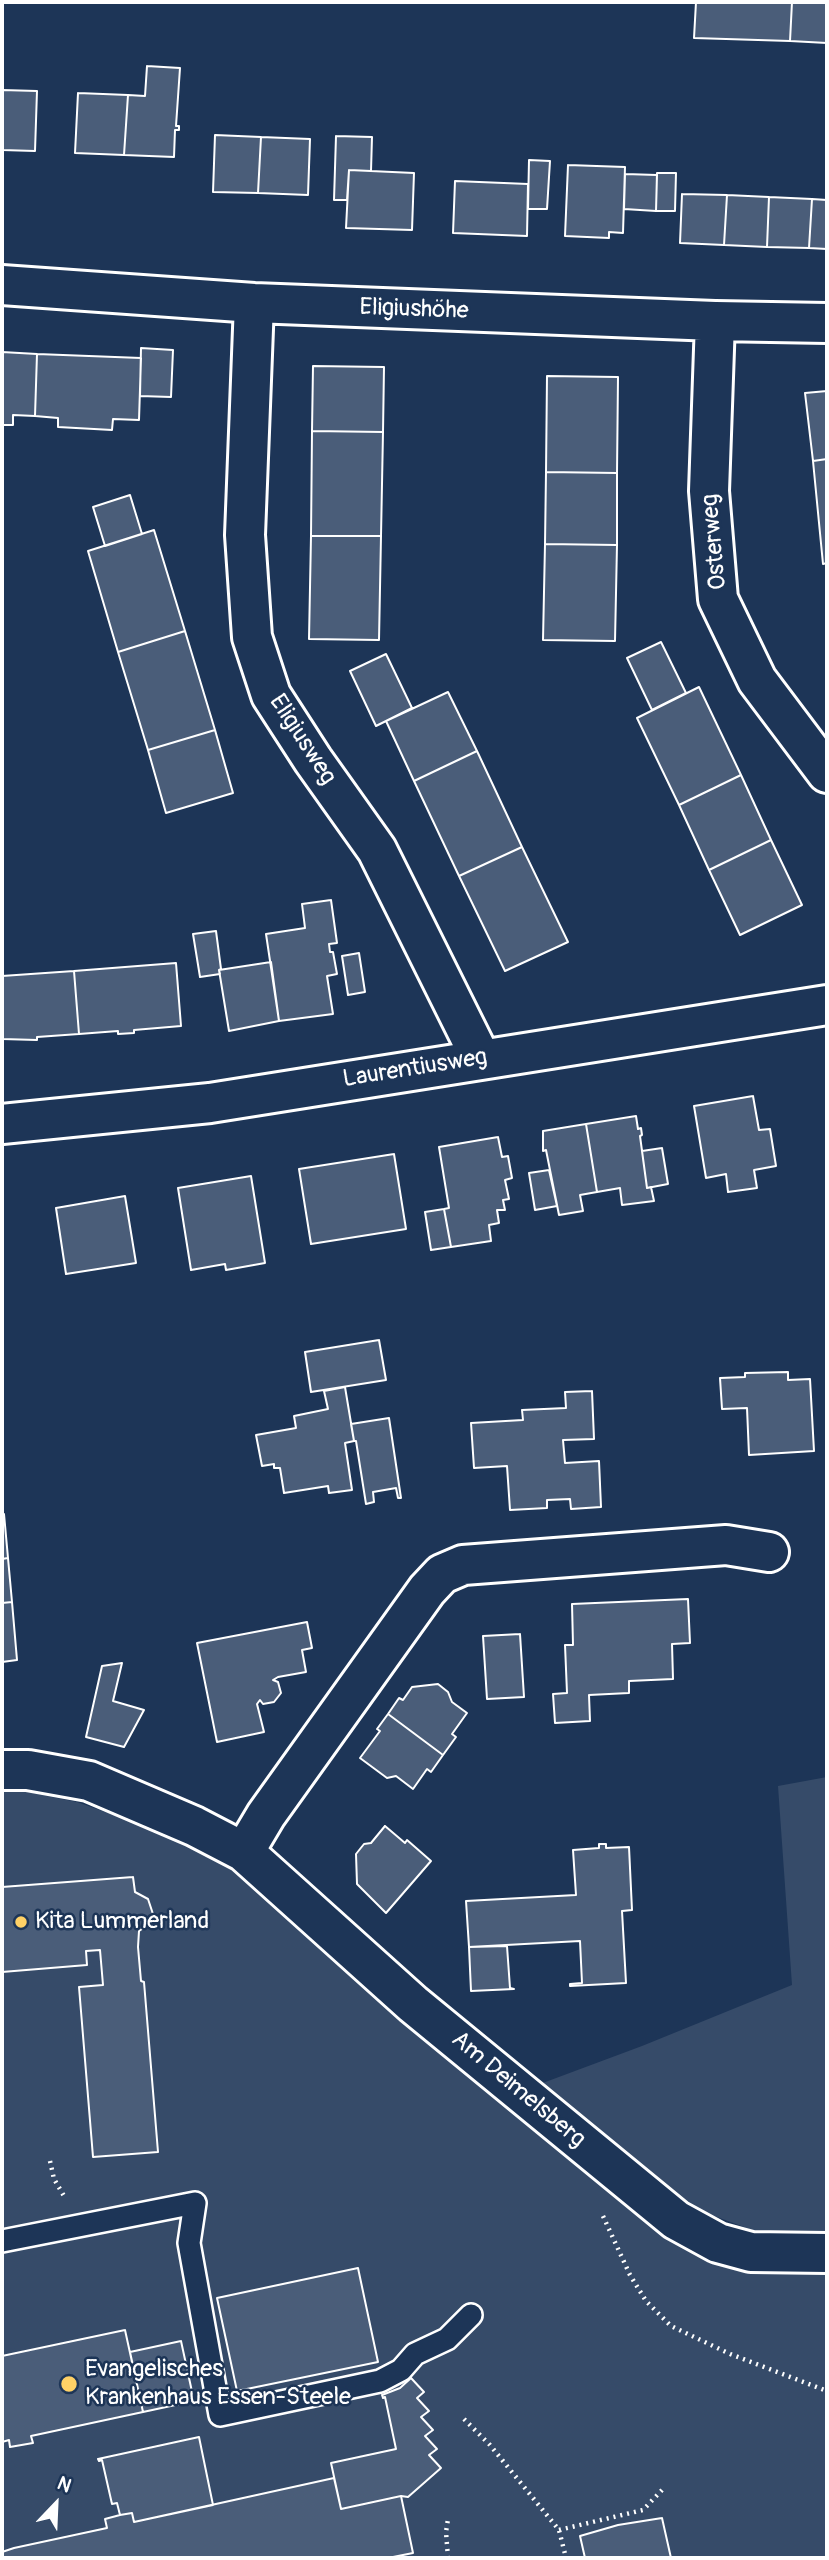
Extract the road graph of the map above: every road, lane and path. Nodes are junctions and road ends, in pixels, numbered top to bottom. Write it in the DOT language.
graph roads {
  1 [pos="2,285"];
  2 [pos="254,303"];
  3 [pos="715,321"];
  4 [pos="827,323"];
  5 [pos="827,773"];
  6 [pos="827,1004"];
  7 [pos="481,1059"];
  8 [pos="2,1124"];
  9 [pos="769,1552"];
  10 [pos="2,1770"];
  11 [pos="244,1852"];
  12 [pos="611,2168"];
  13 [pos="2,2241"];
  14 [pos="827,2253"];
  15 [pos="471,2315"];
  16 [pos="827,2391"];
  17 [pos="464,2419"];
  18 [pos="663,2490"];
  19 [pos="448,2519"];
  20 [pos="559,2530"];
  21 [pos="448,2558"];
  22 [pos="566,2558"];
  1 -- 2 [label="street, Eligiushöhe"];
  2 -- 3 [label="street, Eligiushöhe"];
  2 -- 7 [label="street, Eligiusweg"];
  3 -- 4 [label="street, Eligiushöhe"];
  3 -- 5 [label="street, Osterweg"];
  6 -- 7 [label="street, Laurentiusweg"];
  7 -- 8 [label="street, Laurentiusweg"];
  9 -- 11 [label="street"];
  10 -- 11 [label="street, Am Deimelsberg"];
  11 -- 12 [label="street, Am Deimelsberg"];
  12 -- 14 [label="street, Am Deimelsberg"];
  12 -- 16 [label="path"];
  13 -- 15 [label="lane"];
  17 -- 20 [label="path"];
  18 -- 20 [label="path"];
  19 -- 21 [label="path"];
  20 -- 22 [label="path"];
}
